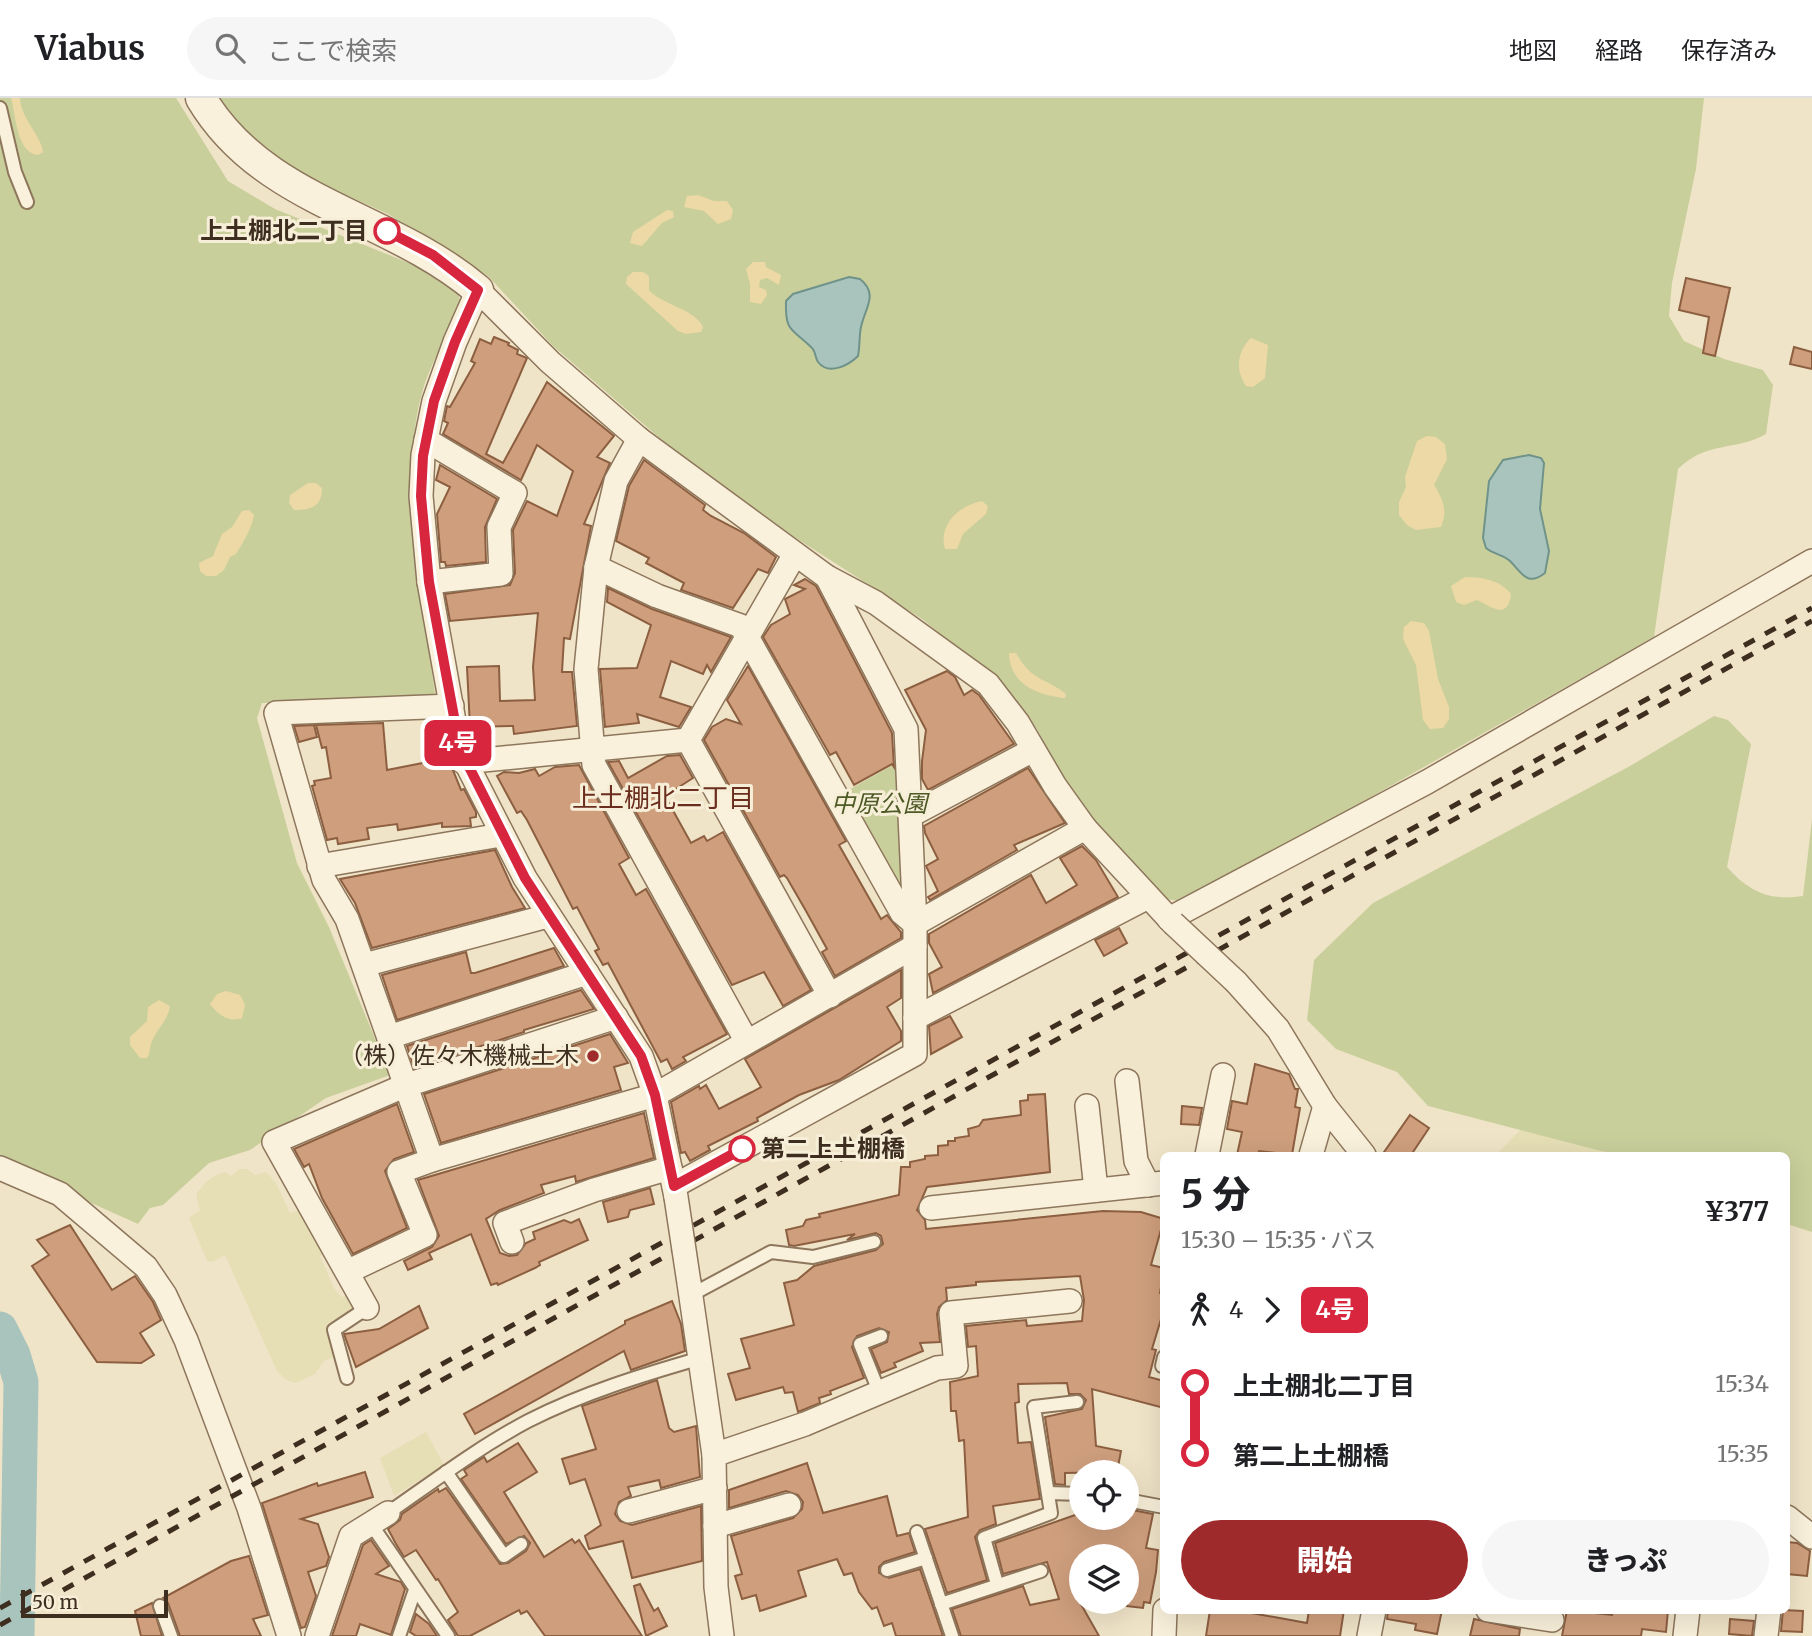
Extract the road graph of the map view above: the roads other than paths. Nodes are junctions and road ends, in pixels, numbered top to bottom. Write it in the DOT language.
graph roads {
  1 [pos="201,98"];
  2 [pos="0,108"];
  3 [pos="27,202"];
  4 [pos="478,290"];
  5 [pos="639,439"];
  6 [pos="426,440"];
  7 [pos="796,554"];
  8 [pos="1812,561"];
  9 [pos="596,566"];
  10 [pos="827,577"];
  11 [pos="429,582"];
  12 [pos="747,634"];
  13 [pos="452,706"];
  14 [pos="688,740"];
  15 [pos="595,749"];
  16 [pos="1033,750"];
  17 [pos="463,762"];
  18 [pos="911,816"];
  19 [pos="1085,828"];
  20 [pos="501,835"];
  21 [pos="319,866"];
  22 [pos="1148,897"];
  23 [pos="548,916"];
  24 [pos="1171,921"];
  25 [pos="915,935"];
  26 [pos="364,965"];
  27 [pos="587,973"];
  28 [pos="830,996"];
  29 [pos="616,1017"];
  30 [pos="915,1018"];
  31 [pos="388,1037"];
  32 [pos="747,1042"];
  33 [pos="1223,1075"];
  34 [pos="1127,1081"];
  35 [pos="404,1086"];
  36 [pos="655,1095"];
  37 [pos="1087,1106"];
  38 [pos="1325,1106"];
  39 [pos="1208,1152"];
  40 [pos="1312,1152"];
  41 [pos="1362,1152"];
  42 [pos="432,1160"];
  43 [pos="0,1168"];
  44 [pos="673,1184"];
  45 [pos="1156,1184"];
  46 [pos="1096,1190"];
  47 [pos="931,1208"];
  48 [pos="503,1231"];
  49 [pos="874,1242"];
  50 [pos="349,1271"];
  51 [pos="690,1289"];
  52 [pos="1070,1301"];
  53 [pos="368,1308"];
  54 [pos="881,1336"];
  55 [pos="701,1358"];
  56 [pos="347,1378"];
  57 [pos="880,1394"];
  58 [pos="1077,1402"];
  59 [pos="714,1455"];
  60 [pos="446,1472"];
  61 [pos="715,1488"];
  62 [pos="1048,1493"];
  63 [pos="1069,1494"];
  64 [pos="1139,1502"];
  65 [pos="789,1505"];
  66 [pos="1160,1506"];
  67 [pos="629,1511"];
  68 [pos="379,1518"];
  69 [pos="1790,1520"];
  70 [pos="715,1526"];
  71 [pos="917,1532"];
  72 [pos="1812,1538"];
  73 [pos="521,1545"];
  74 [pos="926,1558"];
  75 [pos="887,1570"];
  76 [pos="1041,1571"];
  77 [pos="997,1584"];
  78 [pos="415,1590"];
  79 [pos="941,1604"];
  80 [pos="160,1606"];
  81 [pos="1166,1614"];
  82 [pos="1373,1614"];
  83 [pos="1509,1614"];
  84 [pos="1688,1614"];
  85 [pos="1769,1614"];
  86 [pos="1552,1622"];
  87 [pos="171,1636"];
  88 [pos="289,1636"];
  89 [pos="317,1636"];
  90 [pos="399,1636"];
  91 [pos="448,1636"];
  92 [pos="722,1636"];
  93 [pos="951,1636"];
  94 [pos="1164,1636"];
  95 [pos="1369,1636"];
  96 [pos="1685,1636"];
  97 [pos="1766,1636"];
  1 -- 4 [label="street"];
  2 -- 3 [label="lane"];
  4 -- 5 [label="street"];
  4 -- 6 [label="street"];
  5 -- 7 [label="street"];
  5 -- 9 [label="street"];
  6 -- 11 [label="street"];
  6 -- 11 [label="street"];
  7 -- 10 [label="street"];
  7 -- 12 [label="street"];
  8 -- 24 [label="street"];
  9 -- 12 [label="street"];
  9 -- 15 [label="street"];
  10 -- 16 [label="street"];
  10 -- 18 [label="street"];
  11 -- 13 [label="street"];
  12 -- 14 [label="street"];
  12 -- 25 [label="street"];
  13 -- 17 [label="street"];
  13 -- 21 [label="street"];
  14 -- 15 [label="street"];
  14 -- 28 [label="street"];
  15 -- 17 [label="street"];
  15 -- 32 [label="street"];
  16 -- 18 [label="street"];
  16 -- 19 [label="street"];
  17 -- 20 [label="street"];
  18 -- 25 [label="street"];
  19 -- 22 [label="street"];
  19 -- 25 [label="street"];
  20 -- 21 [label="street"];
  20 -- 23 [label="street"];
  21 -- 26 [label="street"];
  22 -- 24 [label="street"];
  22 -- 30 [label="street"];
  23 -- 26 [label="street"];
  23 -- 27 [label="street"];
  24 -- 38 [label="street, bridge"];
  25 -- 28 [label="street"];
  25 -- 30 [label="street"];
  26 -- 31 [label="street"];
  27 -- 29 [label="street"];
  27 -- 31 [label="street"];
  28 -- 32 [label="street"];
  29 -- 35 [label="street"];
  29 -- 36 [label="street"];
  30 -- 44 [label="street"];
  31 -- 35 [label="street"];
  32 -- 36 [label="street"];
  33 -- 39 [label="street"];
  34 -- 45 [label="street"];
  35 -- 42 [label="street"];
  35 -- 50 [label="street"];
  36 -- 42 [label="street"];
  36 -- 44 [label="street"];
  37 -- 46 [label="street"];
  38 -- 40 [label="street"];
  38 -- 41 [label="street"];
  42 -- 50 [label="street"];
  43 -- 88 [label="street"];
  44 -- 48 [label="street"];
  44 -- 51 [label="street, bridge"];
  45 -- 46 [label="street"];
  46 -- 47 [label="street"];
  49 -- 51 [label="lane"];
  50 -- 53 [label="street"];
  51 -- 55 [label="street"];
  52 -- 57 [label="street"];
  53 -- 56 [label="lane"];
  54 -- 57 [label="lane"];
  55 -- 59 [label="street"];
  55 -- 60 [label="lane"];
  57 -- 59 [label="street"];
  58 -- 62 [label="lane"];
  59 -- 61 [label="street"];
  60 -- 68 [label="lane"];
  60 -- 73 [label="lane"];
  61 -- 67 [label="street"];
  61 -- 70 [label="street"];
  62 -- 63 [label="lane"];
  62 -- 77 [label="lane"];
  64 -- 66 [label="lane"];
  65 -- 70 [label="street"];
  68 -- 78 [label="lane"];
  68 -- 89 [label="street"];
  69 -- 72 [label="street"];
  70 -- 92 [label="street"];
  71 -- 74 [label="lane"];
  74 -- 75 [label="lane"];
  74 -- 79 [label="lane"];
  76 -- 77 [label="lane"];
  77 -- 79 [label="lane"];
  78 -- 90 [label="lane"];
  78 -- 91 [label="lane"];
  79 -- 93 [label="lane"];
  80 -- 87 [label="lane"];
  81 -- 94 [label="street"];
  82 -- 95 [label="street"];
  83 -- 86 [label="street"];
  84 -- 96 [label="street"];
  85 -- 97 [label="street"];
}
